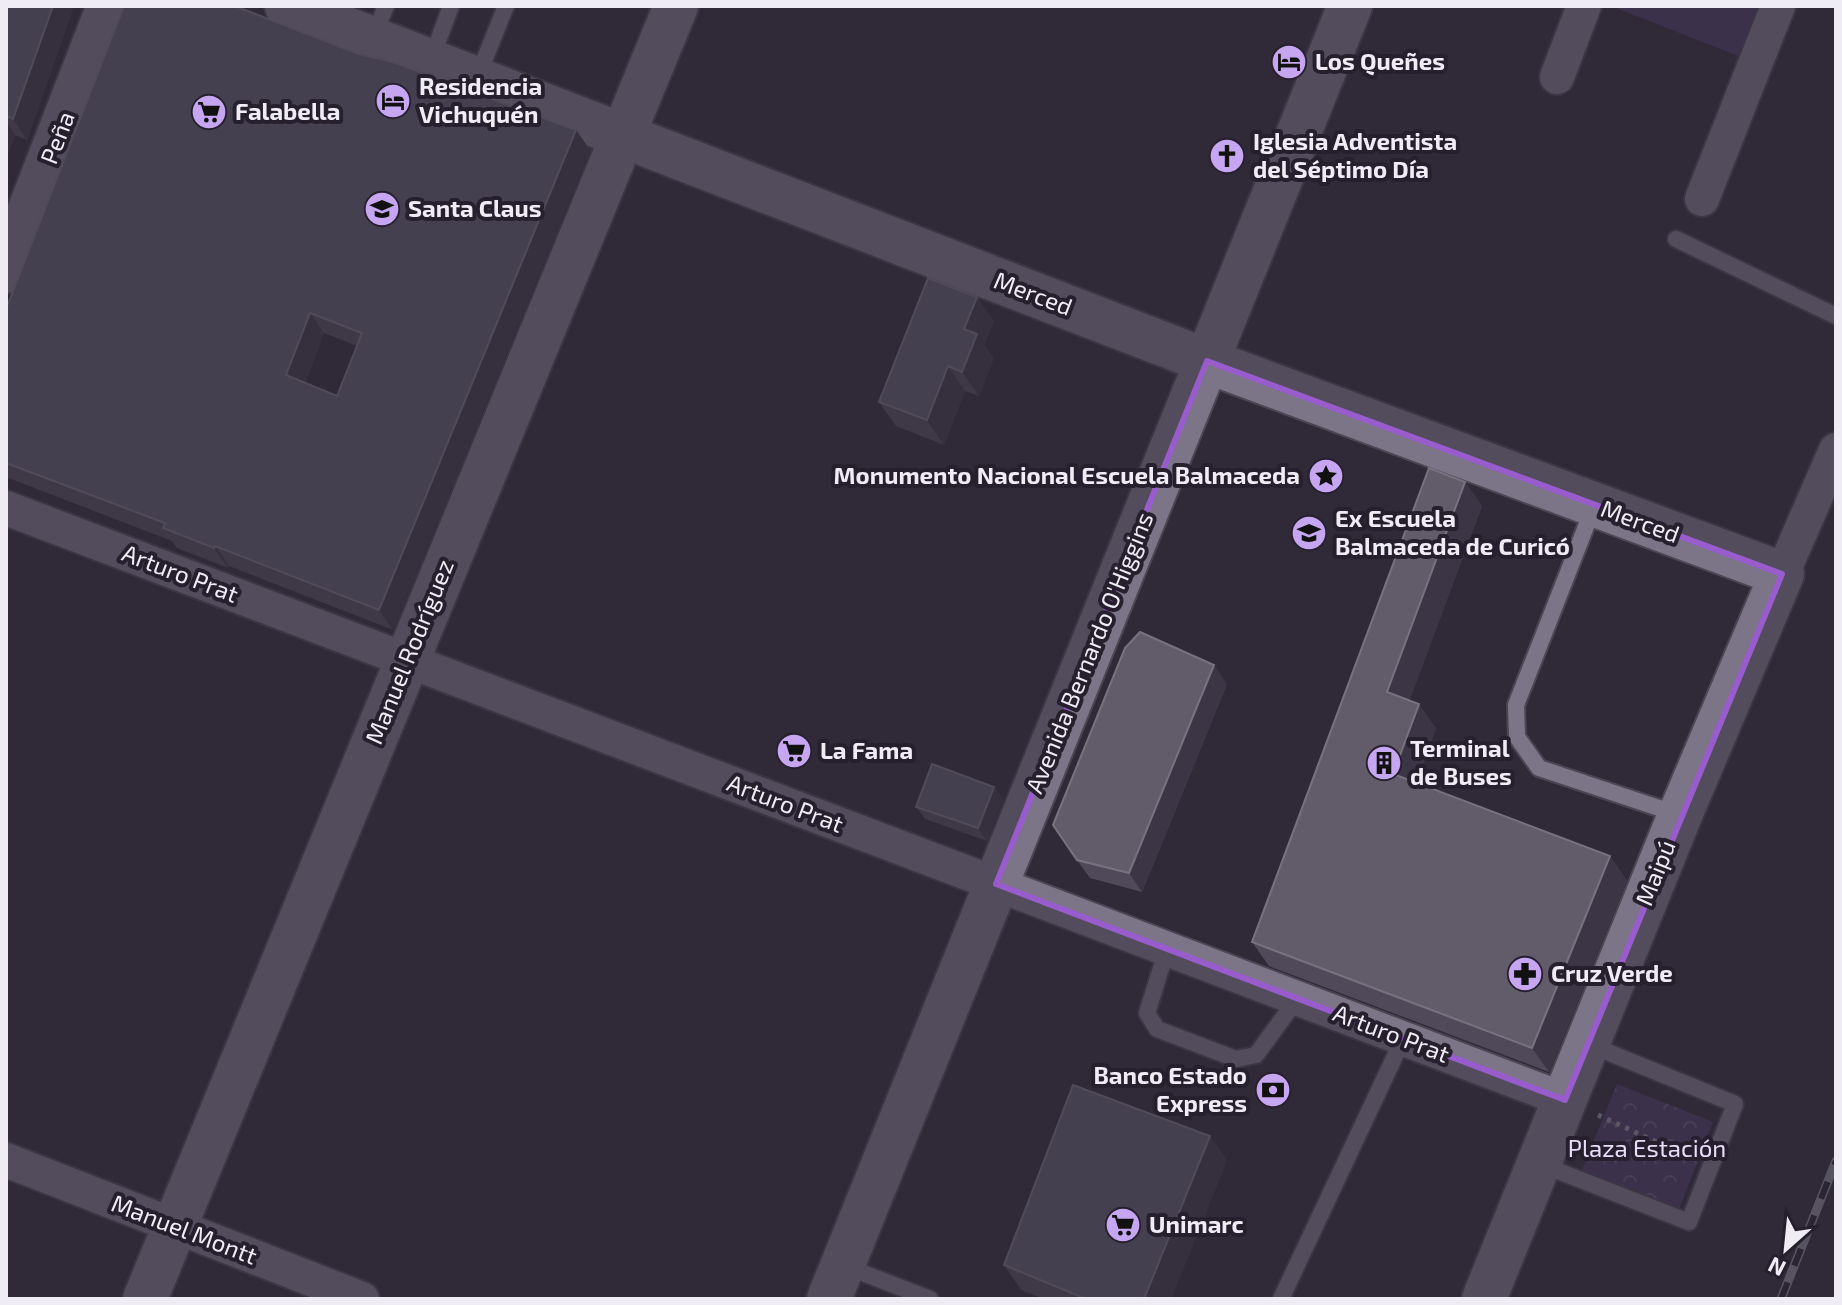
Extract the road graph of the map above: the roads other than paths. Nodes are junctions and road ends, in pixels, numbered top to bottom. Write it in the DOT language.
graph roads {
  1 [pos="109,6"];
  2 [pos="287,6"];
  3 [pos="451,6"];
  4 [pos="506,6"];
  5 [pos="676,6"];
  6 [pos="1350,6"];
  7 [pos="1584,6"];
  8 [pos="1778,6"];
  9 [pos="380,22"];
  10 [pos="431,62"];
  11 [pos="1557,77"];
  12 [pos="477,79"];
  13 [pos="623,136"];
  14 [pos="1702,199"];
  15 [pos="1676,239"];
  16 [pos="6,271"];
  17 [pos="1836,316"];
  18 [pos="1207,361"];
  19 [pos="1836,450"];
  20 [pos="1594,505"];
  21 [pos="6,508"];
  22 [pos="1782,574"];
  23 [pos="407,660"];
  24 [pos="1680,815"];
  25 [pos="996,884"];
  26 [pos="1167,949"];
  27 [pos="1297,999"];
  28 [pos="1403,1039"];
  29 [pos="1587,1044"];
  30 [pos="1565,1100"];
  31 [pos="6,1160"];
  32 [pos="1539,1164"];
  33 [pos="175,1226"];
  34 [pos="836,1282"];
  35 [pos="145,1299"];
  36 [pos="362,1299"];
  37 [pos="930,1299"];
  38 [pos="1281,1299"];
  39 [pos="1484,1299"];
  1 -- 16 [label="street, Peña"];
  2 -- 9 [label="street, Merced"];
  3 -- 10 [label="lane"];
  4 -- 12 [label="lane"];
  5 -- 13 [label="street, Manuel Rodríguez"];
  6 -- 18 [label="street, Avenida Bernardo O'Higgins"];
  7 -- 11 [label="street"];
  8 -- 14 [label="street"];
  9 -- 10 [label="street, Merced"];
  10 -- 12 [label="street, Merced"];
  12 -- 13 [label="street, Merced"];
  13 -- 18 [label="street, Merced"];
  13 -- 23 [label="street, Manuel Rodríguez"];
  15 -- 17 [label="lane"];
  18 -- 20 [label="street, Merced"];
  18 -- 25 [label="street, Avenida Bernardo O'Higgins"];
  19 -- 22 [label="street, Maipú"];
  20 -- 22 [label="street, Merced"];
  20 -- 24 [label="lane"];
  21 -- 23 [label="street, Arturo Prat"];
  22 -- 24 [label="street, Maipú"];
  23 -- 25 [label="street, Arturo Prat"];
  23 -- 33 [label="street, Manuel Rodríguez"];
  24 -- 29 [label="street, Maipú"];
  25 -- 26 [label="street, Arturo Prat"];
  25 -- 34 [label="street, Avenida Bernardo O'Higgins"];
  26 -- 27 [label="street, Arturo Prat"];
  26 -- 27 [label="lane"];
  27 -- 28 [label="street, Arturo Prat"];
  28 -- 30 [label="street, Arturo Prat"];
  28 -- 38 [label="lane"];
  29 -- 30 [label="street, Maipú"];
  29 -- 32 [label="lane"];
  30 -- 32 [label="street, Maipú"];
  31 -- 33 [label="street, Manuel Montt"];
  32 -- 39 [label="street, Maipú"];
  33 -- 35 [label="street, Manuel Rodríguez"];
  33 -- 36 [label="street, Manuel Montt"];
  34 -- 37 [label="lane"];
}
